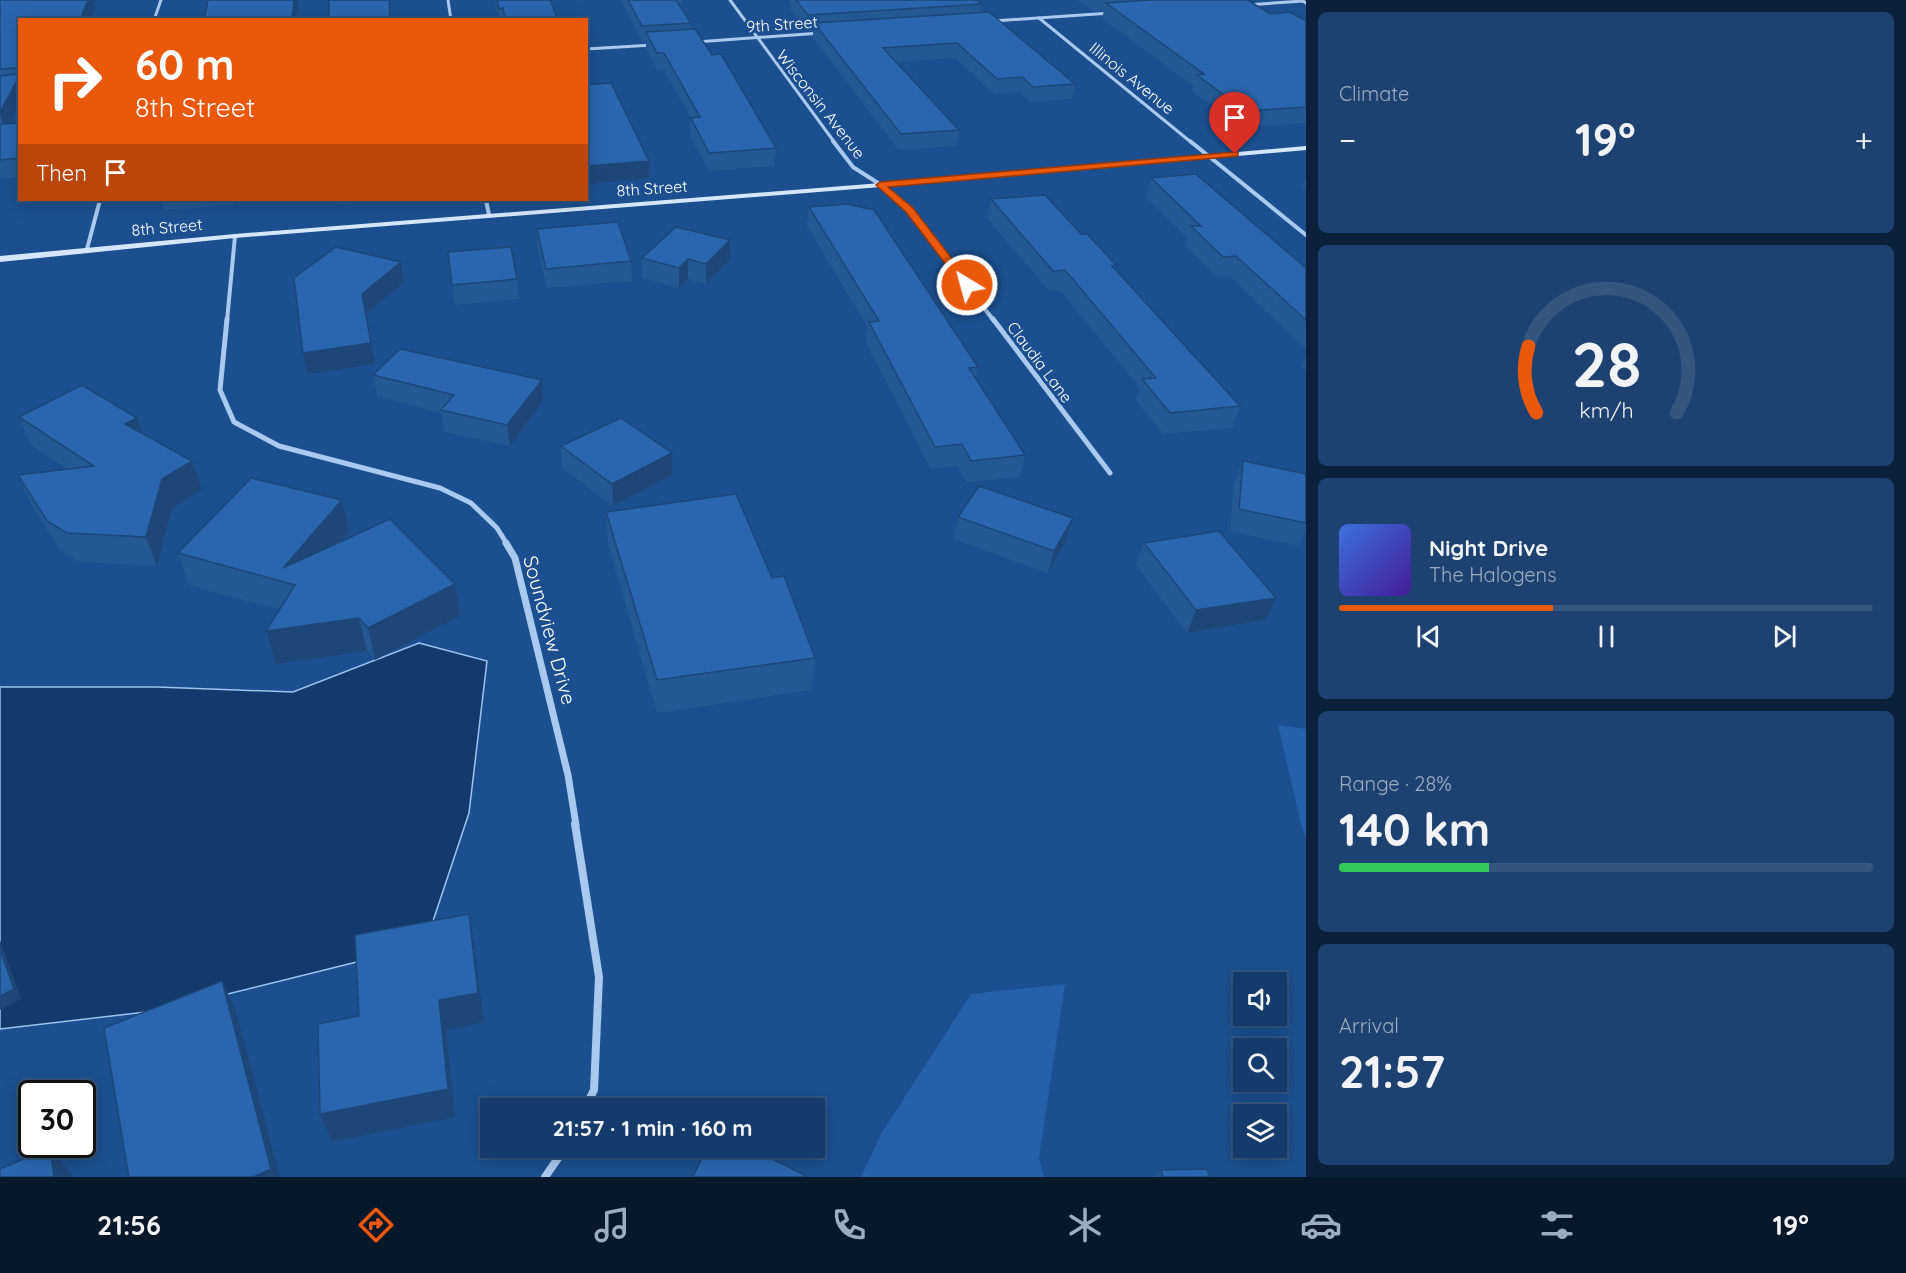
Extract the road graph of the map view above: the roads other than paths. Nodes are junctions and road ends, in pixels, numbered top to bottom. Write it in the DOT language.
graph roads {
  1 [pos="161,0"];
  2 [pos="447,0"];
  3 [pos="730,0"];
  4 [pos="1304,2"];
  5 [pos="1245,5"];
  6 [pos="1119,13"];
  7 [pos="155,18"];
  8 [pos="451,18"];
  9 [pos="1039,18"];
  10 [pos="987,22"];
  11 [pos="825,33"];
  12 [pos="756,38"];
  13 [pos="688,42"];
  14 [pos="654,45"];
  15 [pos="588,49"];
  16 [pos="1306,148"];
  17 [pos="1211,156"];
  18 [pos="880,185"];
  19 [pos="100,201"];
  20 [pos="486,201"];
  21 [pos="489,215"];
  22 [pos="1306,235"];
  23 [pos="235,236"];
  24 [pos="87,249"];
  25 [pos="0,259"];
  26 [pos="1110,473"];
  27 [pos="590,1098"];
  28 [pos="557,1158"];
  29 [pos="545,1177"];
  1 -- 7 [label="street"];
  2 -- 8 [label="street"];
  3 -- 12 [label="street, Wisconsin Avenue"];
  4 -- 5 [label="street"];
  6 -- 9 [label="street"];
  9 -- 10 [label="street"];
  9 -- 17 [label="street, Illinois Avenue"];
  11 -- 12 [label="street, 9th Street"];
  12 -- 13 [label="street, 9th Street"];
  12 -- 18 [label="street, Wisconsin Avenue"];
  14 -- 15 [label="street"];
  16 -- 17 [label="street, 8th Street"];
  17 -- 18 [label="street, 8th Street"];
  17 -- 22 [label="street, Illinois Avenue"];
  18 -- 21 [label="street, 8th Street"];
  18 -- 26 [label="street, Claudia Lane"];
  19 -- 24 [label="street"];
  20 -- 21 [label="street"];
  21 -- 23 [label="street, 8th Street"];
  23 -- 24 [label="street, 8th Street"];
  23 -- 27 [label="street, Soundview Drive"];
  24 -- 25 [label="street, 8th Street"];
  28 -- 29 [label="street"];
}
